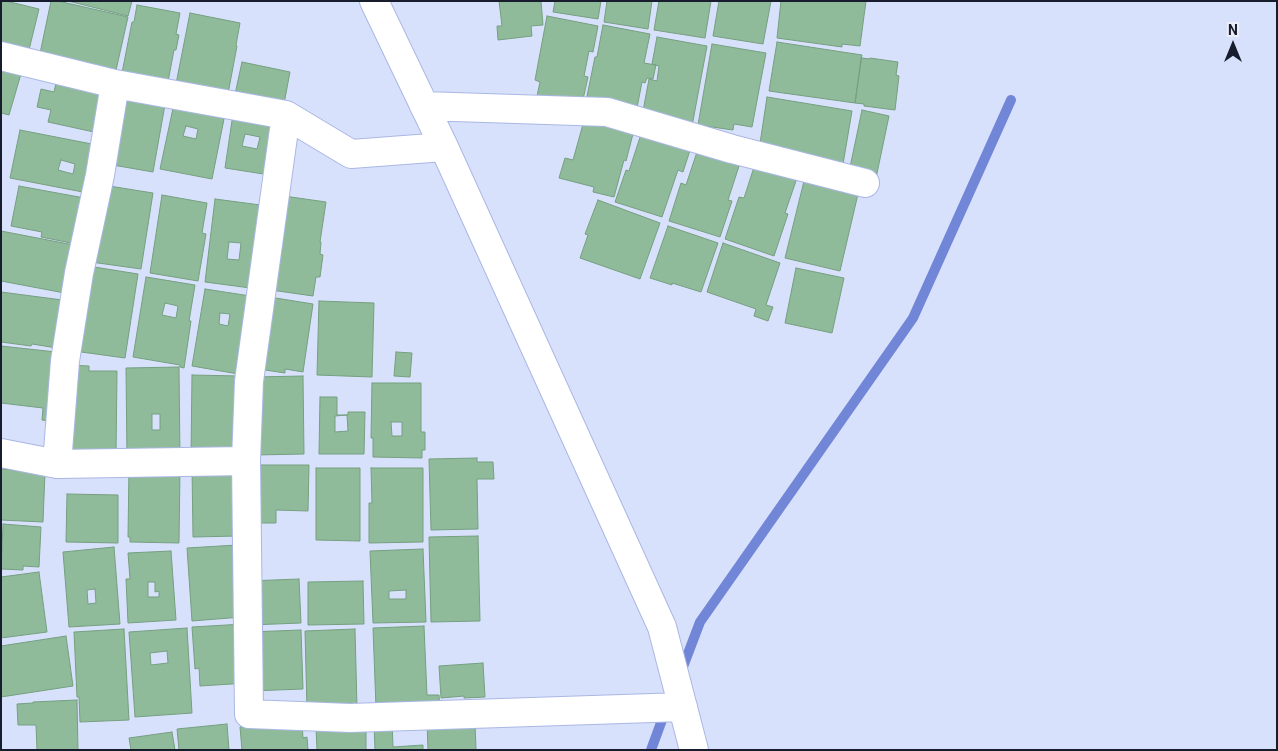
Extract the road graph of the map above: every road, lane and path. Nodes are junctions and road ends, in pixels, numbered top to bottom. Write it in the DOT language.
graph roads {
  1 [pos="374,1"];
  2 [pos="1,56"];
  3 [pos="115,84"];
  4 [pos="424,106"];
  5 [pos="286,115"];
  6 [pos="444,147"];
  7 [pos="865,183"];
  8 [pos="1,453"];
  9 [pos="246,461"];
  10 [pos="57,464"];
  11 [pos="683,707"];
  12 [pos="694,750"];
  1 -- 4 [label="street"];
  2 -- 3 [label="street"];
  3 -- 5 [label="street"];
  3 -- 10 [label="street"];
  4 -- 6 [label="street"];
  4 -- 7 [label="street"];
  5 -- 6 [label="street"];
  5 -- 9 [label="street"];
  6 -- 11 [label="street"];
  8 -- 10 [label="street"];
  9 -- 10 [label="street"];
  9 -- 11 [label="street"];
  11 -- 12 [label="street"];
}
